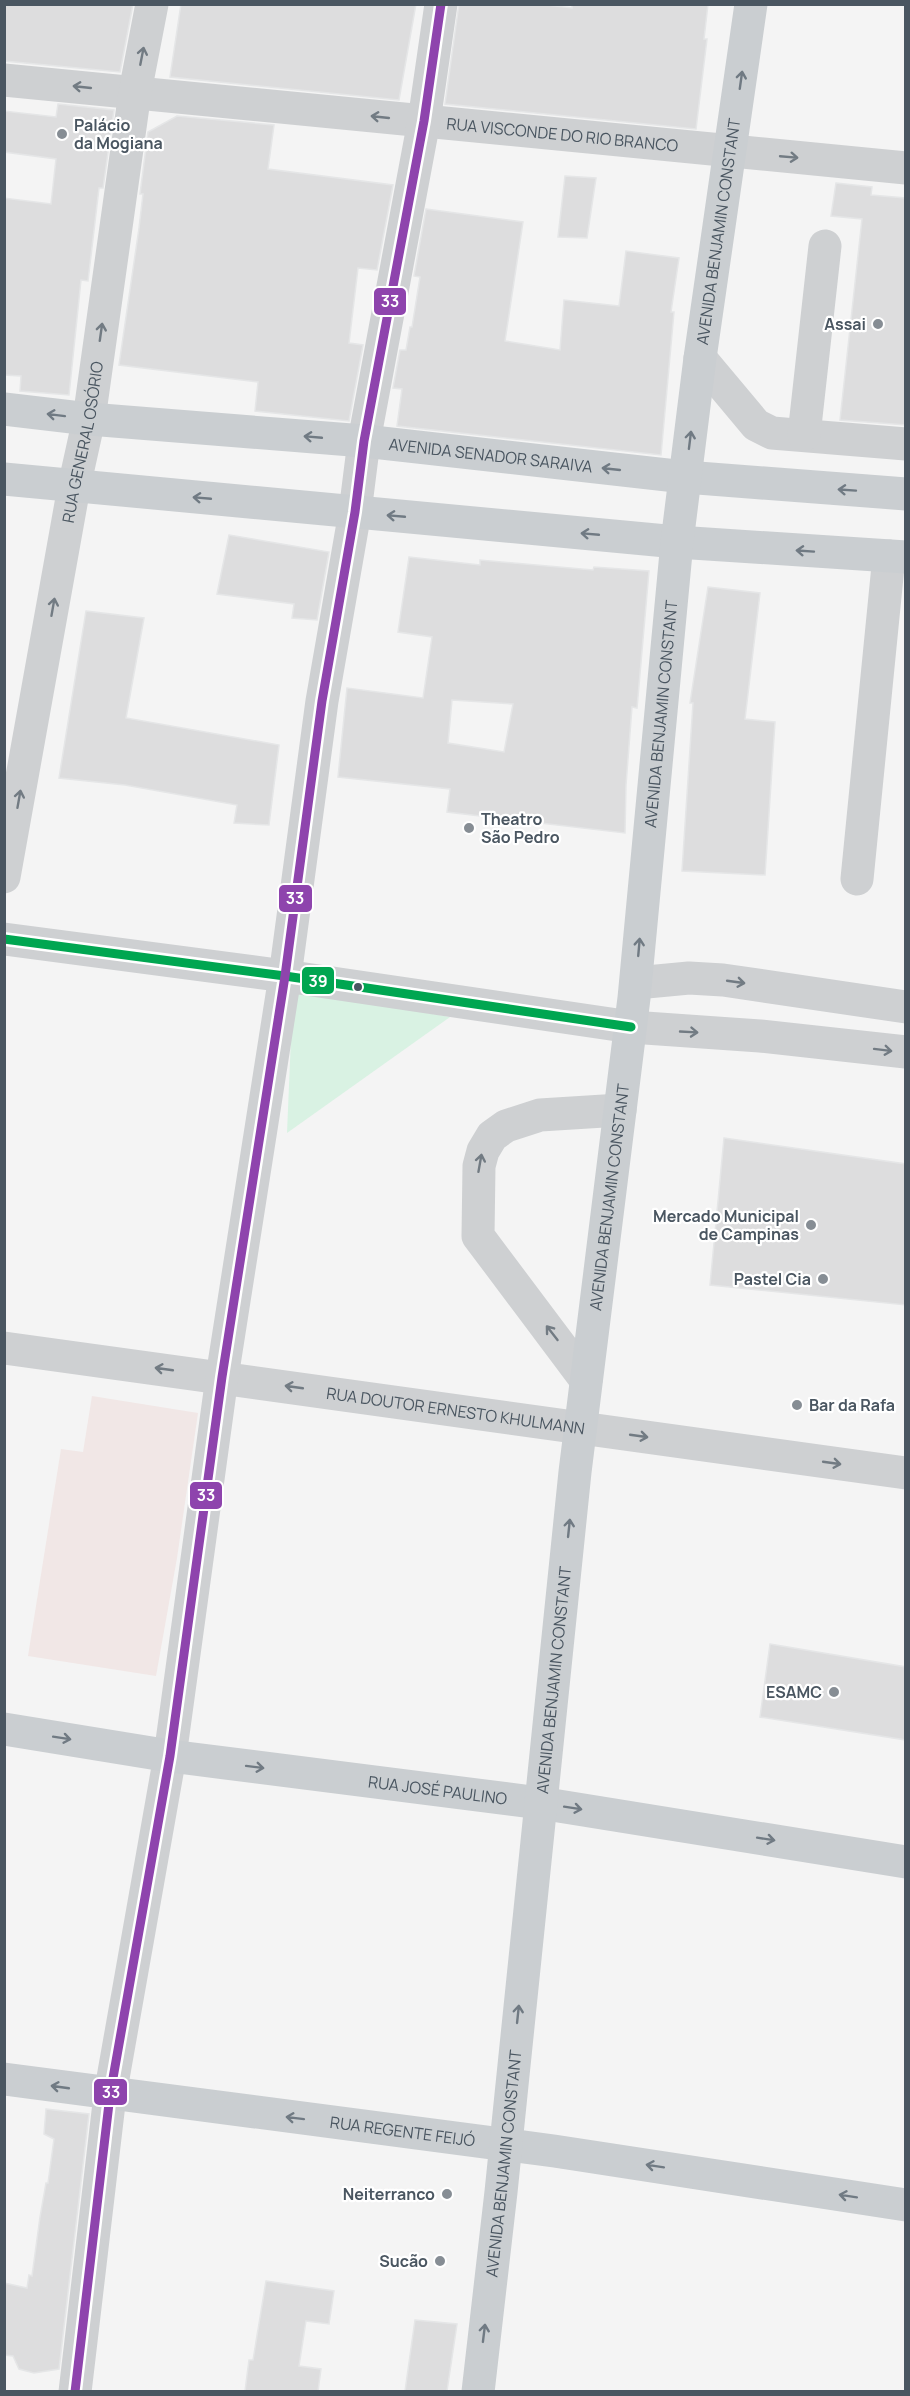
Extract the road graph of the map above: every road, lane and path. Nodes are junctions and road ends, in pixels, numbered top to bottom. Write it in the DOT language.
graph roads {
  1 [pos="152,4"];
  2 [pos="441,4"];
  3 [pos="751,4"];
  4 [pos="4,80"];
  5 [pos="135,92"];
  6 [pos="424,121"];
  7 [pos="731,152"];
  8 [pos="906,168"];
  9 [pos="825,246"];
  10 [pos="700,358"];
  11 [pos="4,409"];
  12 [pos="89,419"];
  13 [pos="804,435"];
  14 [pos="364,441"];
  15 [pos="906,444"];
  16 [pos="685,477"];
  17 [pos="4,479"];
  18 [pos="74,487"];
  19 [pos="906,494"];
  20 [pos="355,512"];
  21 [pos="677,542"];
  22 [pos="897,557"];
  23 [pos="894,633"];
  24 [pos="4,877"];
  25 [pos="857,879"];
  26 [pos="4,939"];
  27 [pos="285,976"];
  28 [pos="636,982"];
  29 [pos="906,1006"];
  30 [pos="631,1027"];
  31 [pos="906,1052"];
  32 [pos="620,1110"];
  33 [pos="4,1348"];
  34 [pos="222,1377"];
  35 [pos="586,1380"];
  36 [pos="581,1428"];
  37 [pos="906,1473"];
  38 [pos="4,1729"];
  39 [pos="170,1756"];
  40 [pos="540,1803"];
  41 [pos="906,1862"];
  42 [pos="4,2079"];
  43 [pos="110,2095"];
  44 [pos="504,2144"];
  45 [pos="906,2205"];
  46 [pos="75,2391"];
  47 [pos="478,2391"];
  5 -- 1 [label="street, RUA GENERAL OSÓRIO, one-way"];
  2 -- 6 [label="street"];
  7 -- 3 [label="main road, AVENIDA BENJAMIN CONSTANT, one-way"];
  5 -- 4 [label="street, RUA VISCONDE DO RIO BRANCO, one-way"];
  6 -- 5 [label="street, RUA VISCONDE DO RIO BRANCO, one-way"];
  12 -- 5 [label="street, RUA GENERAL OSÓRIO, one-way"];
  6 -- 7 [label="street, RUA VISCONDE DO RIO BRANCO"];
  6 -- 14 [label="street"];
  7 -- 8 [label="street, RUA VISCONDE DO RIO BRANCO, one-way"];
  7 -- 10 [label="main road, AVENIDA BENJAMIN CONSTANT"];
  9 -- 13 [label="street"];
  10 -- 13 [label="street"];
  16 -- 10 [label="main road, AVENIDA BENJAMIN CONSTANT, one-way"];
  12 -- 11 [label="main road, AVENIDA SENADOR SARAIVA, one-way"];
  14 -- 12 [label="main road, AVENIDA SENADOR SARAIVA, one-way"];
  12 -- 18 [label="street, RUA GENERAL OSÓRIO"];
  13 -- 15 [label="street"];
  16 -- 14 [label="main road, AVENIDA SENADOR SARAIVA, one-way"];
  14 -- 20 [label="street"];
  19 -- 16 [label="main road, AVENIDA SENADOR SARAIVA, one-way"];
  16 -- 21 [label="main road, AVENIDA BENJAMIN CONSTANT"];
  17 -- 18 [label="main road"];
  20 -- 18 [label="main road, one-way"];
  24 -- 18 [label="street, RUA GENERAL OSÓRIO, one-way"];
  21 -- 20 [label="main road, one-way"];
  20 -- 27 [label="street"];
  22 -- 21 [label="main road, one-way"];
  28 -- 21 [label="main road, AVENIDA BENJAMIN CONSTANT, one-way"];
  22 -- 23 [label="street"];
  23 -- 25 [label="street"];
  26 -- 27 [label="street"];
  27 -- 30 [label="street"];
  27 -- 34 [label="street"];
  28 -- 29 [label="street, one-way"];
  28 -- 30 [label="main road, AVENIDA BENJAMIN CONSTANT"];
  30 -- 31 [label="street, one-way"];
  30 -- 32 [label="main road, AVENIDA BENJAMIN CONSTANT"];
  32 -- 35 [label="main road, AVENIDA BENJAMIN CONSTANT"];
  35 -- 32 [label="street, one-way"];
  34 -- 33 [label="street, RUA DOUTOR ERNESTO KHULMANN, one-way"];
  36 -- 34 [label="street, RUA DOUTOR ERNESTO KHULMANN, one-way"];
  34 -- 39 [label="street"];
  35 -- 36 [label="main road, AVENIDA BENJAMIN CONSTANT"];
  36 -- 37 [label="street, RUA DOUTOR ERNESTO KHULMANN, one-way"];
  40 -- 36 [label="main road, AVENIDA BENJAMIN CONSTANT, one-way"];
  38 -- 39 [label="main road, RUA JOSÉ PAULINO, one-way"];
  39 -- 40 [label="main road, RUA JOSÉ PAULINO, one-way"];
  39 -- 43 [label="street"];
  40 -- 41 [label="main road, RUA JOSÉ PAULINO, one-way"];
  44 -- 40 [label="main road, AVENIDA BENJAMIN CONSTANT, one-way"];
  43 -- 42 [label="main road, RUA REGENTE FEIJÓ, one-way"];
  44 -- 43 [label="main road, RUA REGENTE FEIJÓ, one-way"];
  43 -- 46 [label="street"];
  45 -- 44 [label="main road, RUA REGENTE FEIJÓ, one-way"];
  47 -- 44 [label="main road, AVENIDA BENJAMIN CONSTANT, one-way"];
}
